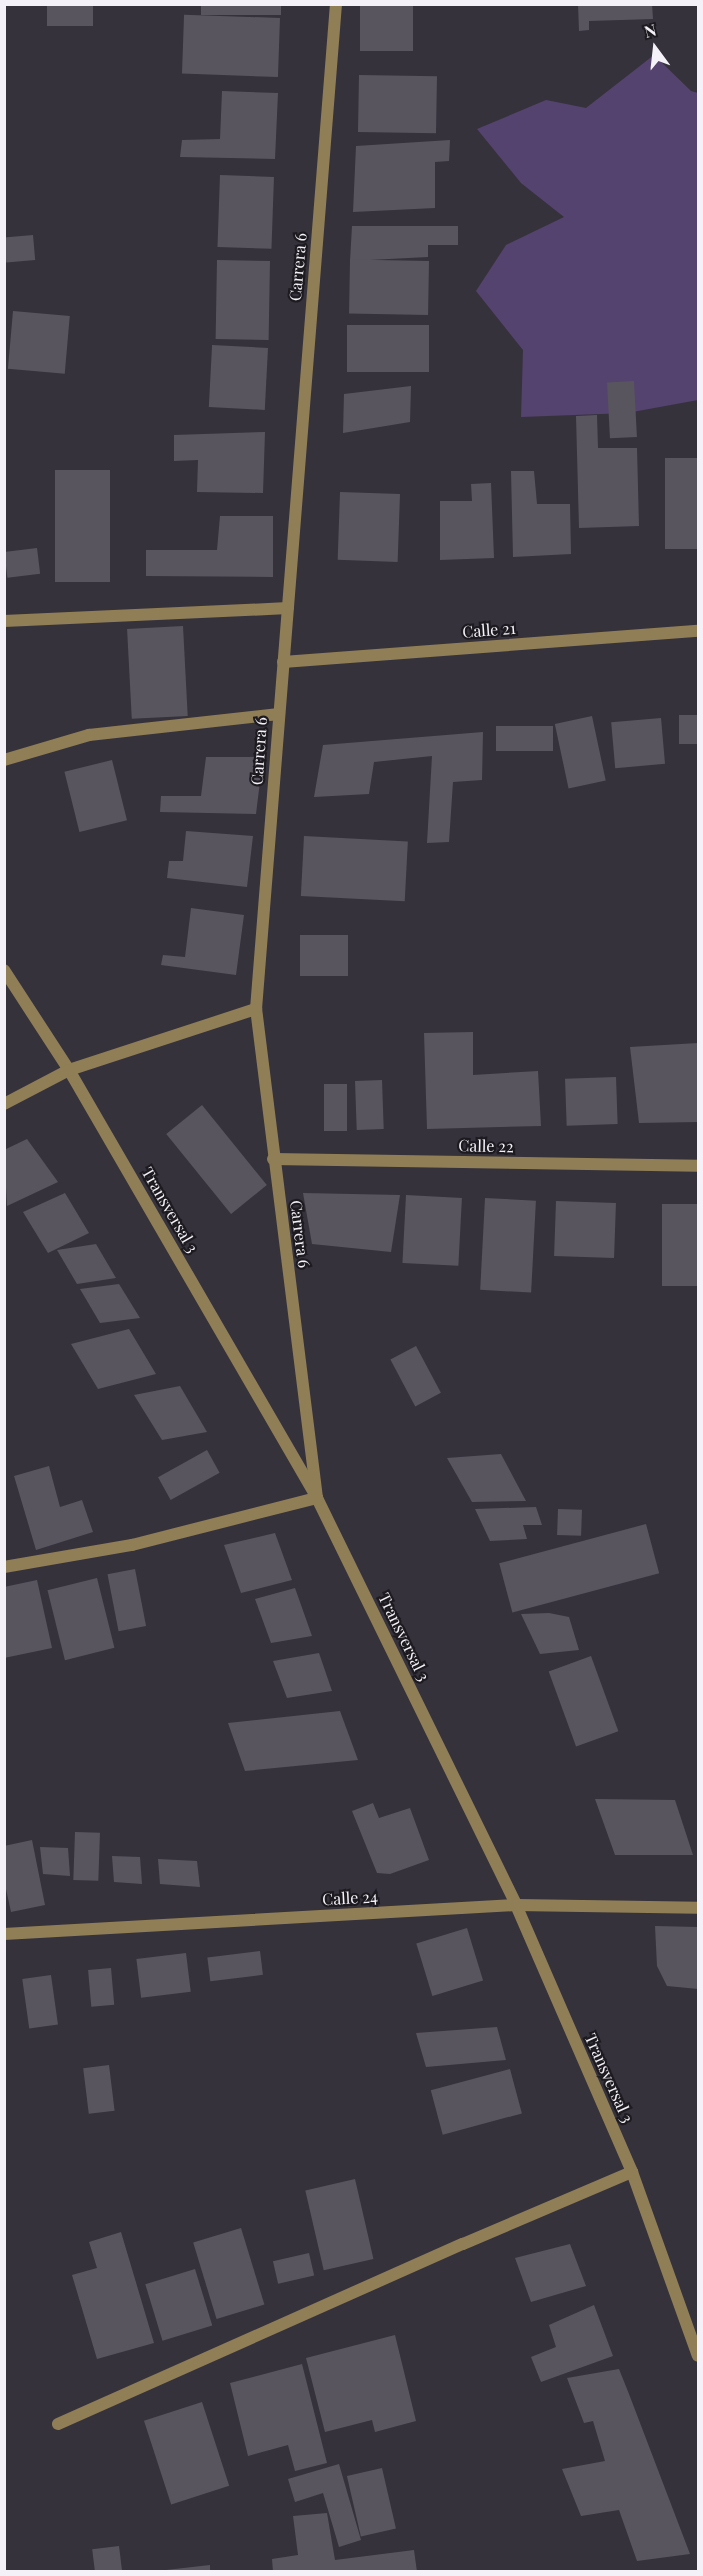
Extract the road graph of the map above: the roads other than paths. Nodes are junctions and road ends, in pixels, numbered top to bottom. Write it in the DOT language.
graph roads {
  1 [pos="336,4"];
  2 [pos="288,608"];
  3 [pos="4,621"];
  4 [pos="699,631"];
  5 [pos="283,662"];
  6 [pos="279,714"];
  7 [pos="4,760"];
  8 [pos="4,970"];
  9 [pos="256,1009"];
  10 [pos="69,1070"];
  11 [pos="4,1104"];
  12 [pos="273,1159"];
  13 [pos="699,1166"];
  14 [pos="317,1498"];
  15 [pos="4,1567"];
  16 [pos="516,1905"];
  17 [pos="699,1908"];
  18 [pos="4,1934"];
  19 [pos="632,2172"];
  20 [pos="699,2356"];
  21 [pos="57,2424"];
  1 -- 2 [label="street, Carrera 6"];
  2 -- 3 [label="street"];
  2 -- 5 [label="street, Carrera 6"];
  4 -- 5 [label="street, Calle 21"];
  5 -- 6 [label="street, Carrera 6"];
  6 -- 7 [label="street"];
  6 -- 9 [label="street, Carrera 6"];
  8 -- 10 [label="street, Transversal 3"];
  9 -- 10 [label="street"];
  9 -- 12 [label="street, Carrera 6"];
  10 -- 11 [label="street"];
  10 -- 14 [label="street, Transversal 3"];
  12 -- 13 [label="street, Calle 22"];
  12 -- 14 [label="street, Carrera 6"];
  14 -- 15 [label="street"];
  14 -- 16 [label="street, Transversal 3"];
  16 -- 17 [label="street, Calle 24"];
  16 -- 18 [label="street, Calle 24"];
  16 -- 19 [label="street, Transversal 3"];
  19 -- 20 [label="street, Transversal 3"];
  19 -- 21 [label="street"];
}
